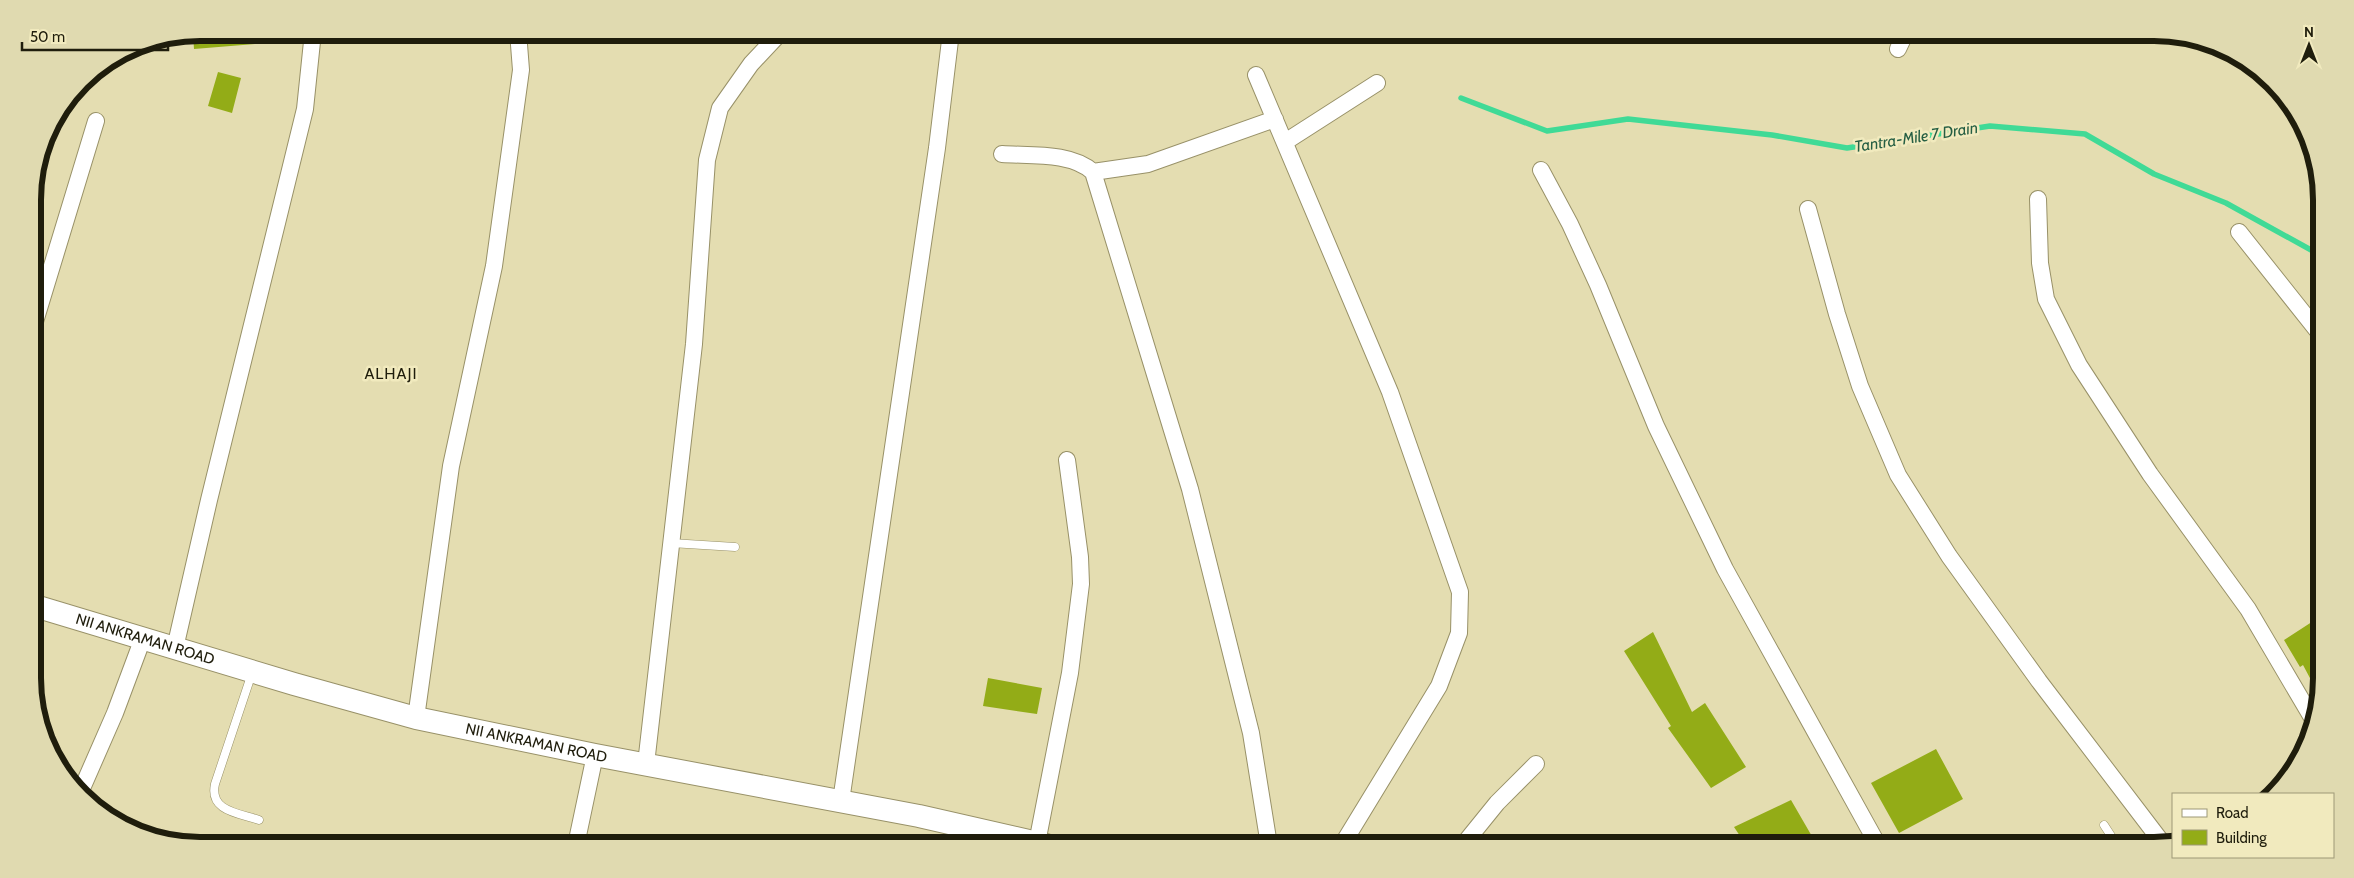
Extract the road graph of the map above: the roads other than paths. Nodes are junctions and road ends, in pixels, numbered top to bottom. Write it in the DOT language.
graph roads {
  1 [pos="1902,41"];
  2 [pos="312,42"];
  3 [pos="519,42"];
  4 [pos="772,42"];
  5 [pos="950,42"];
  6 [pos="1898,49"];
  7 [pos="1256,75"];
  8 [pos="1377,83"];
  9 [pos="1275,119"];
  10 [pos="96,121"];
  11 [pos="1284,142"];
  12 [pos="1002,154"];
  13 [pos="1541,170"];
  14 [pos="1093,172"];
  15 [pos="2038,199"];
  16 [pos="1808,209"];
  17 [pos="2239,232"];
  18 [pos="42,299"];
  19 [pos="2313,325"];
  20 [pos="1067,460"];
  21 [pos="671,543"];
  22 [pos="735,547"];
  23 [pos="41,608"];
  24 [pos="143,638"];
  25 [pos="176,648"];
  26 [pos="253,672"];
  27 [pos="2309,712"];
  28 [pos="416,718"];
  29 [pos="595,754"];
  30 [pos="646,764"];
  31 [pos="1536,764"];
  32 [pos="83,785"];
  33 [pos="841,800"];
  34 [pos="259,820"];
  35 [pos="2104,825"];
  36 [pos="1268,836"];
  37 [pos="1347,836"];
  38 [pos="1470,836"];
  39 [pos="1873,836"];
  40 [pos="2111,836"];
  41 [pos="2157,836"];
  42 [pos="578,837"];
  43 [pos="1009,837"];
  44 [pos="1043,837"];
  1 -- 6 [label="street"];
  2 -- 25 [label="street"];
  3 -- 28 [label="street"];
  4 -- 21 [label="street"];
  5 -- 33 [label="street"];
  7 -- 9 [label="street"];
  8 -- 11 [label="street"];
  9 -- 11 [label="street"];
  9 -- 14 [label="street"];
  10 -- 18 [label="street"];
  11 -- 37 [label="street"];
  12 -- 14 [label="street"];
  13 -- 39 [label="street"];
  14 -- 36 [label="street"];
  15 -- 27 [label="street"];
  16 -- 41 [label="street"];
  17 -- 19 [label="street"];
  20 -- 44 [label="street"];
  21 -- 22 [label="lane"];
  21 -- 30 [label="street"];
  23 -- 24 [label="street, NII ANKRAMAN ROAD"];
  24 -- 25 [label="street, NII ANKRAMAN ROAD"];
  24 -- 32 [label="street"];
  25 -- 26 [label="street, NII ANKRAMAN ROAD"];
  26 -- 28 [label="street, NII ANKRAMAN ROAD"];
  26 -- 34 [label="lane"];
  28 -- 29 [label="street, NII ANKRAMAN ROAD"];
  29 -- 30 [label="street, NII ANKRAMAN ROAD"];
  29 -- 42 [label="street"];
  30 -- 33 [label="street, NII ANKRAMAN ROAD"];
  31 -- 38 [label="street"];
  33 -- 43 [label="street, NII ANKRAMAN ROAD"];
  35 -- 40 [label="lane"];
}
